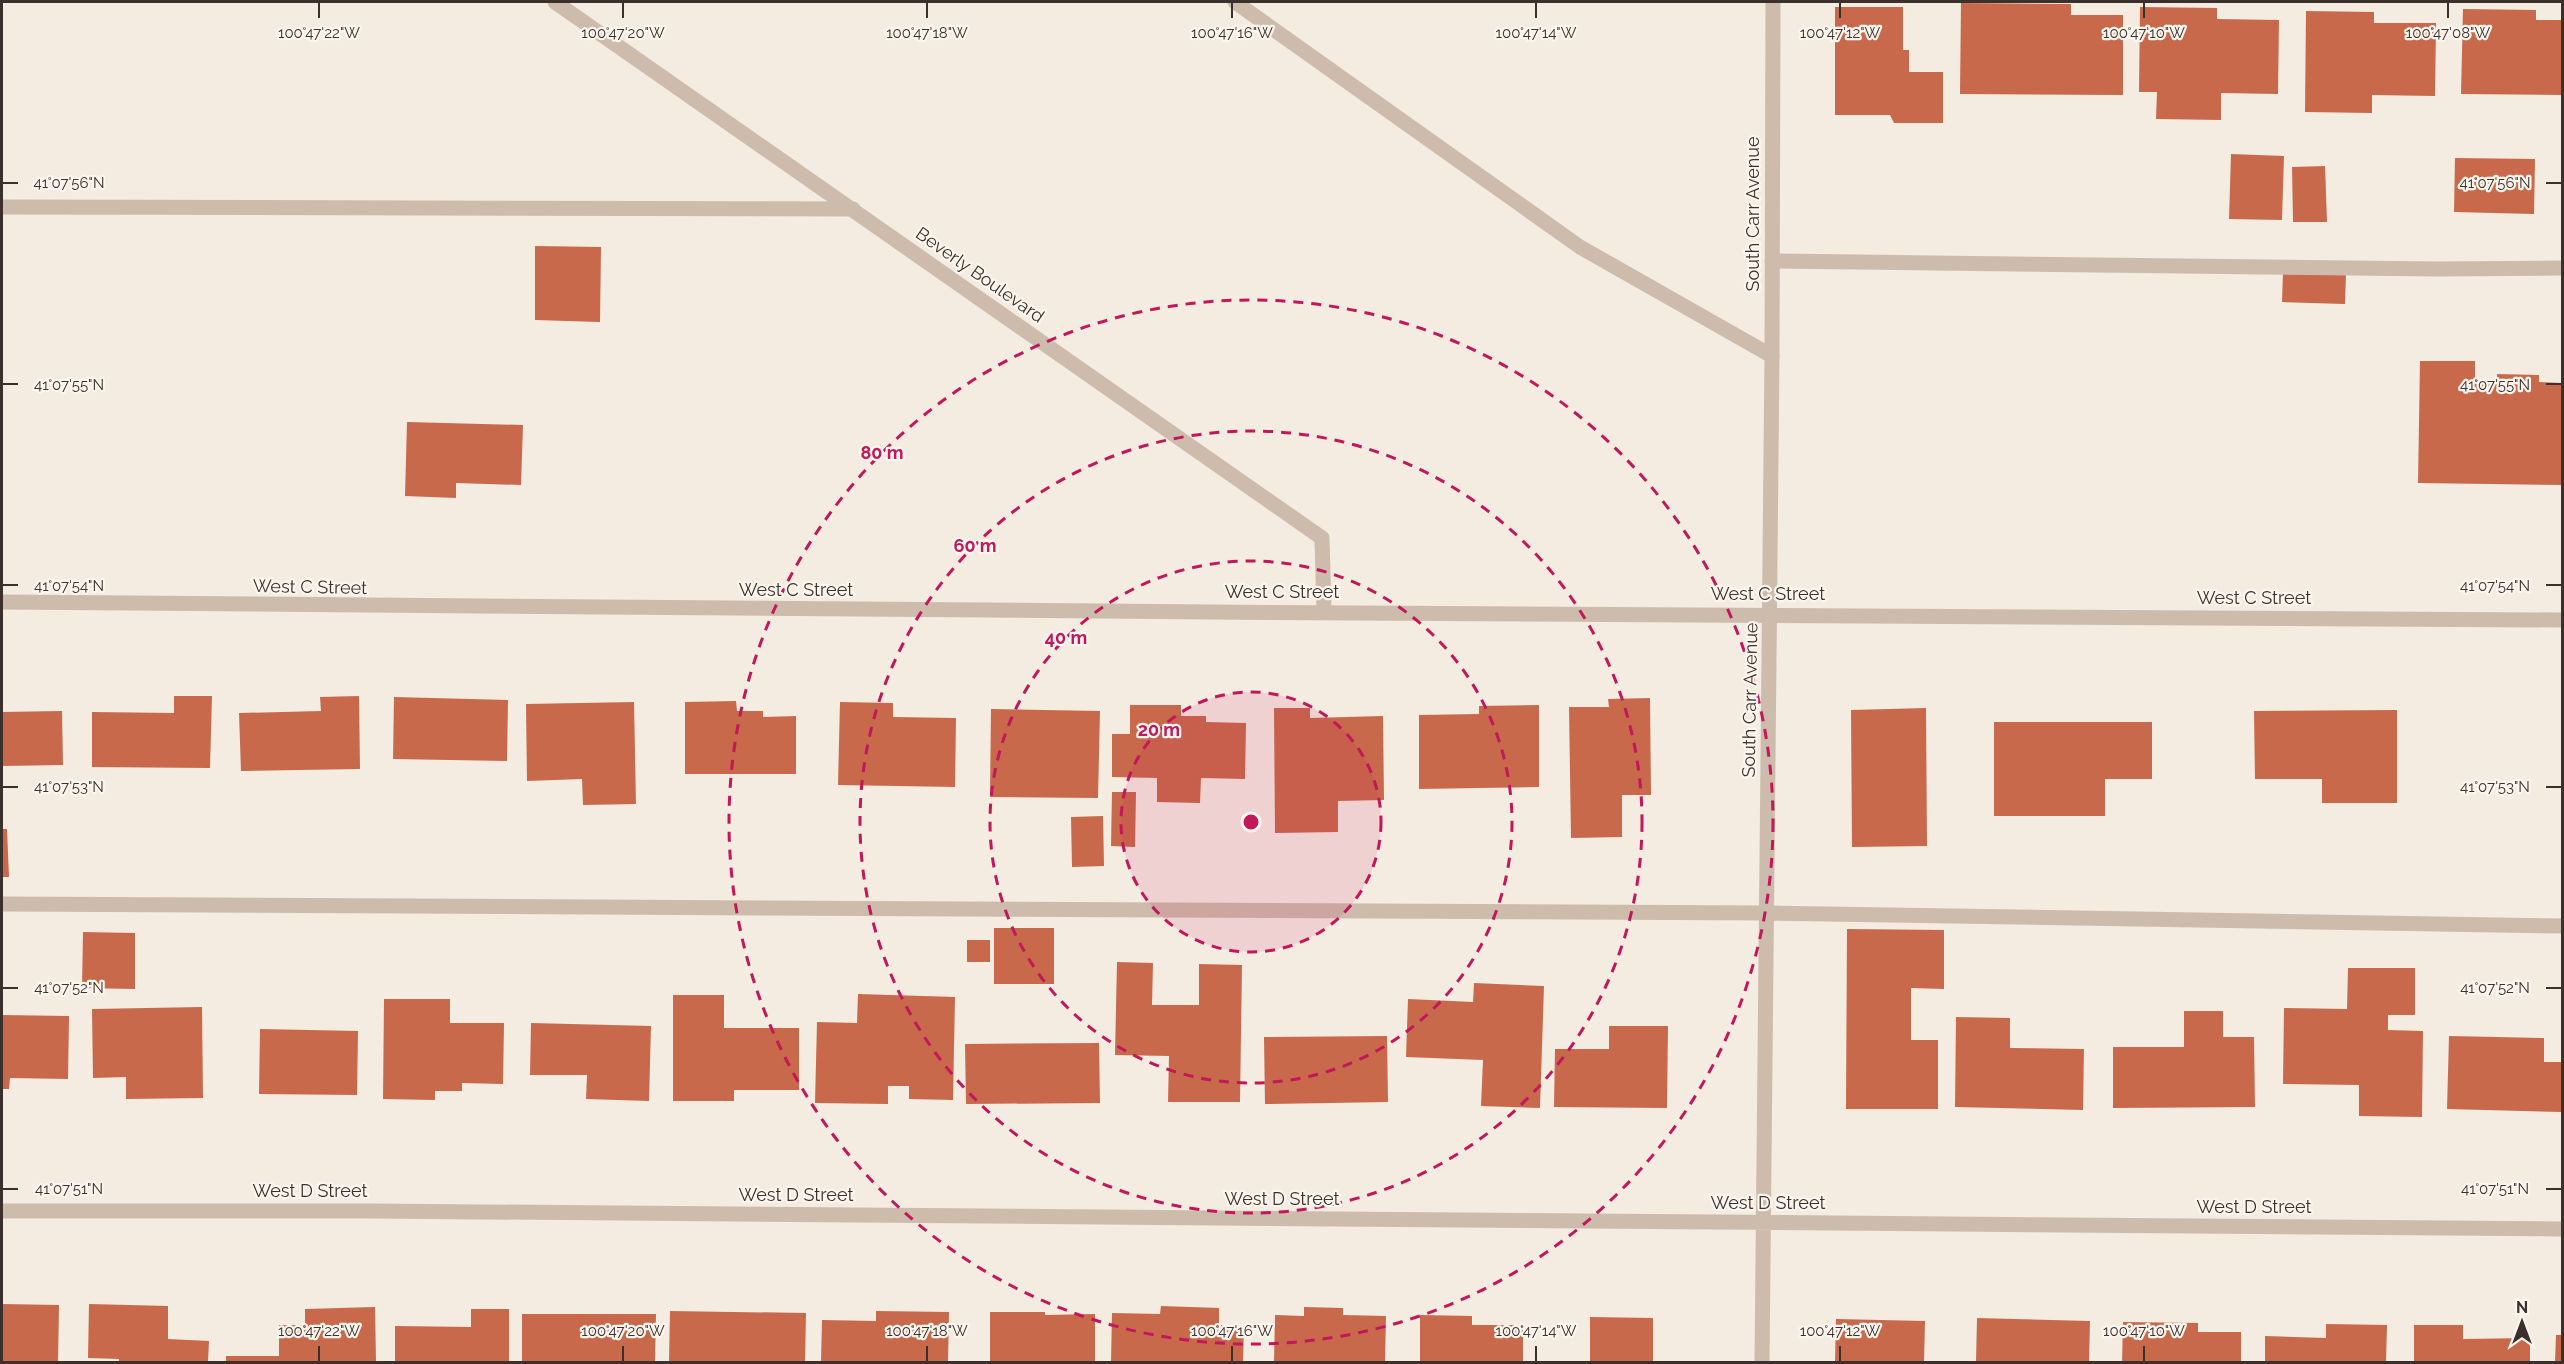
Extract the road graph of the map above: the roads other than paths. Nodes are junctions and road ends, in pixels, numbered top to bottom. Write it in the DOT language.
graph roads {
  1 [pos="555,2"];
  2 [pos="1235,2"];
  3 [pos="1773,2"];
  4 [pos="2,207"];
  5 [pos="853,209"];
  6 [pos="1773,261"];
  7 [pos="2562,268"];
  8 [pos="1773,356"];
  9 [pos="2,602"];
  10 [pos="1324,611"];
  11 [pos="1770,614"];
  12 [pos="2562,620"];
  13 [pos="2,904"];
  14 [pos="1767,913"];
  15 [pos="2562,926"];
  16 [pos="2,1211"];
  17 [pos="1763,1222"];
  18 [pos="2562,1229"];
  19 [pos="1762,1362"];
  1 -- 5 [label="street, Beverly Boulevard"];
  2 -- 8 [label="street"];
  3 -- 6 [label="street, South Carr Avenue"];
  4 -- 5 [label="street"];
  5 -- 10 [label="street, Beverly Boulevard"];
  6 -- 7 [label="street"];
  6 -- 8 [label="street, South Carr Avenue"];
  8 -- 11 [label="street, South Carr Avenue"];
  9 -- 10 [label="street, West C Street"];
  10 -- 11 [label="street, West C Street"];
  11 -- 12 [label="street, West C Street"];
  11 -- 14 [label="street, South Carr Avenue"];
  13 -- 14 [label="street"];
  14 -- 15 [label="street"];
  14 -- 17 [label="street, South Carr Avenue"];
  16 -- 17 [label="street, West D Street"];
  17 -- 18 [label="street, West D Street"];
  17 -- 19 [label="street, South Carr Avenue"];
}
